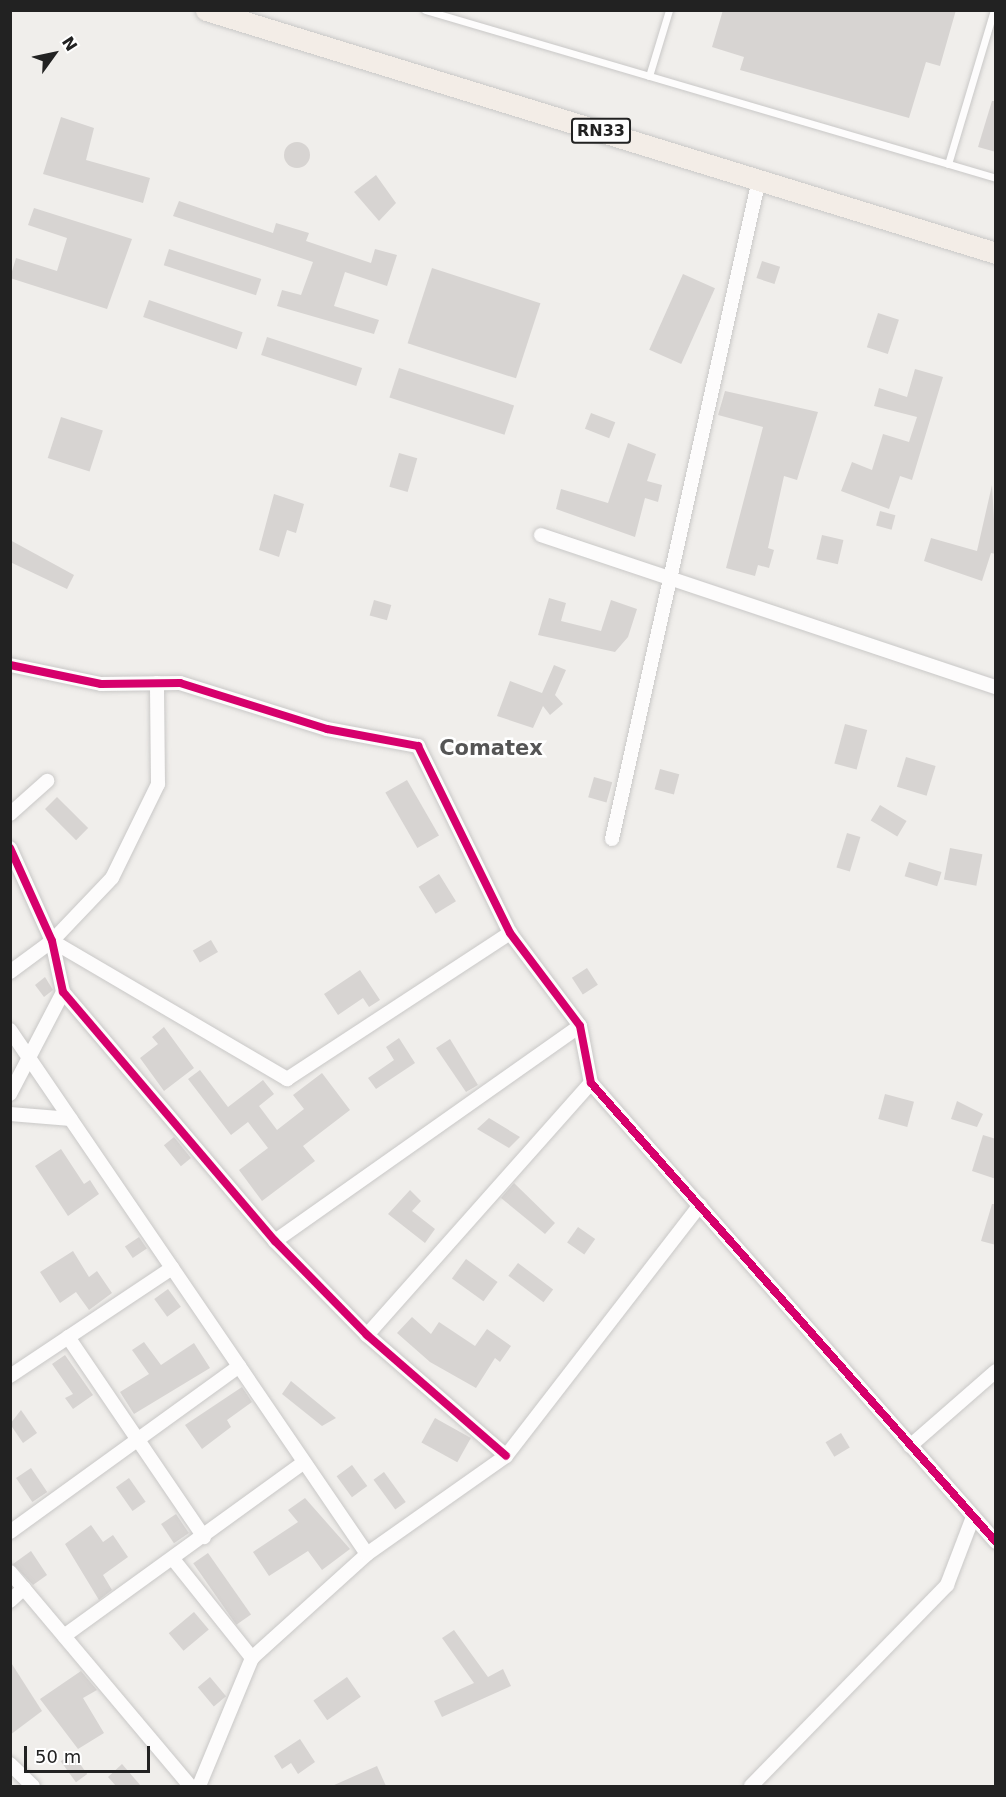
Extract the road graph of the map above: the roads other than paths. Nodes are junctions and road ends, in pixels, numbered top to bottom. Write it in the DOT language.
graph roads {
  1 [pos="425,10"];
  2 [pos="669,10"];
  3 [pos="994,10"];
  4 [pos="214,12"];
  5 [pos="649,76"];
  6 [pos="948,164"];
  7 [pos="996,178"];
  8 [pos="759,179"];
  9 [pos="996,253"];
  10 [pos="541,535"];
  11 [pos="670,578"];
  12 [pos="10,665"];
  13 [pos="157,683"];
  14 [pos="996,687"];
  15 [pos="47,782"];
  16 [pos="10,814"];
  17 [pos="612,839"];
  18 [pos="10,848"];
  19 [pos="510,933"];
  20 [pos="52,940"];
  21 [pos="10,972"];
  22 [pos="63,992"];
  23 [pos="580,1026"];
  24 [pos="10,1030"];
  25 [pos="28,1055"];
  26 [pos="591,1083"];
  27 [pos="10,1094"];
  28 [pos="10,1114"];
  29 [pos="71,1119"];
  30 [pos="700,1205"];
  31 [pos="275,1241"];
  32 [pos="172,1268"];
  33 [pos="367,1335"];
  34 [pos="68,1337"];
  35 [pos="239,1366"];
  36 [pos="996,1371"];
  37 [pos="10,1376"];
  38 [pos="138,1439"];
  39 [pos="910,1446"];
  40 [pos="506,1456"];
  41 [pos="304,1462"];
  42 [pos="974,1517"];
  43 [pos="10,1532"];
  44 [pos="204,1537"];
  45 [pos="996,1542"];
  46 [pos="367,1554"];
  47 [pos="173,1559"];
  48 [pos="10,1572"];
  49 [pos="24,1588"];
  50 [pos="10,1601"];
  51 [pos="64,1636"];
  52 [pos="252,1658"];
  53 [pos="10,1764"];
  54 [pos="33,1786"];
  55 [pos="190,1786"];
  56 [pos="199,1786"];
  57 [pos="751,1786"];
  1 -- 5 [label="lane"];
  2 -- 5 [label="lane"];
  3 -- 6 [label="lane"];
  4 -- 8 [label="main road, RN33"];
  5 -- 6 [label="lane"];
  6 -- 7 [label="lane"];
  8 -- 9 [label="main road, RN33"];
  8 -- 11 [label="street"];
  10 -- 11 [label="street"];
  11 -- 14 [label="street"];
  11 -- 17 [label="street"];
  12 -- 13 [label="street"];
  13 -- 19 [label="street"];
  13 -- 20 [label="street"];
  15 -- 16 [label="street"];
  18 -- 20 [label="street"];
  19 -- 20 [label="street"];
  19 -- 23 [label="street"];
  20 -- 21 [label="street"];
  20 -- 22 [label="street"];
  22 -- 25 [label="street"];
  22 -- 31 [label="street"];
  23 -- 26 [label="street"];
  23 -- 31 [label="street"];
  24 -- 25 [label="street"];
  25 -- 27 [label="street"];
  25 -- 29 [label="street"];
  26 -- 30 [label="street"];
  26 -- 33 [label="street"];
  28 -- 29 [label="street"];
  29 -- 32 [label="street"];
  30 -- 39 [label="street"];
  30 -- 40 [label="street"];
  31 -- 33 [label="street"];
  32 -- 34 [label="street"];
  32 -- 35 [label="street"];
  33 -- 40 [label="street"];
  34 -- 37 [label="street"];
  34 -- 38 [label="street"];
  35 -- 38 [label="street"];
  35 -- 41 [label="street"];
  36 -- 39 [label="street"];
  38 -- 43 [label="street"];
  38 -- 44 [label="street"];
  39 -- 42 [label="street"];
  40 -- 46 [label="street"];
  41 -- 44 [label="street"];
  41 -- 46 [label="street"];
  42 -- 45 [label="street"];
  42 -- 57 [label="street"];
  44 -- 47 [label="street"];
  46 -- 52 [label="street"];
  47 -- 51 [label="street"];
  47 -- 52 [label="street"];
  48 -- 49 [label="street"];
  49 -- 50 [label="street"];
  49 -- 51 [label="street"];
  51 -- 55 [label="street"];
  52 -- 56 [label="street"];
  53 -- 54 [label="street"];
}
